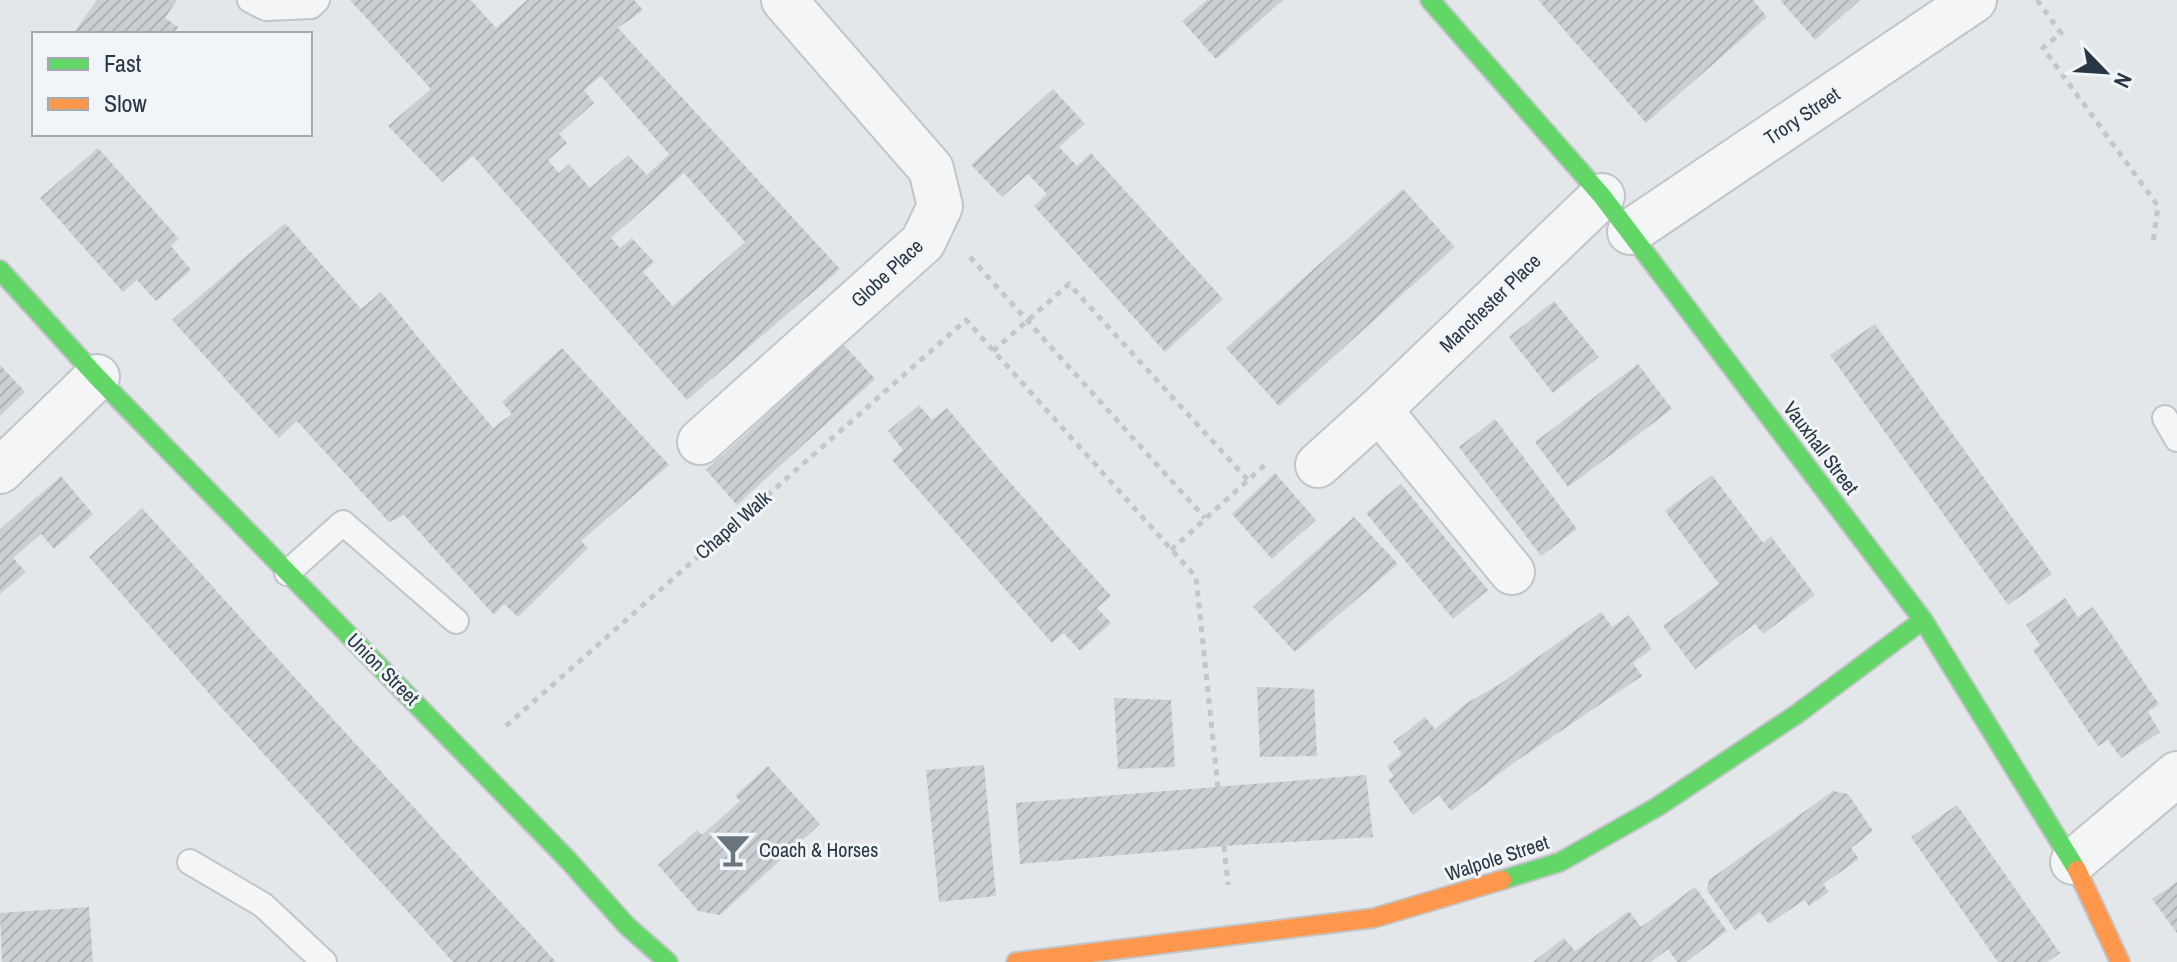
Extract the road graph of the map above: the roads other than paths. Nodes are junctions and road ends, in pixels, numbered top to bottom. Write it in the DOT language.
graph roads {
  1 [pos="250,0"];
  2 [pos="317,0"];
  3 [pos="784,0"];
  4 [pos="1430,0"];
  5 [pos="1974,0"];
  6 [pos="1602,196"];
  7 [pos="1630,232"];
  8 [pos="0,270"];
  9 [pos="97,377"];
  10 [pos="1379,410"];
  11 [pos="700,442"];
  12 [pos="1318,465"];
  13 [pos="0,471"];
  14 [pos="1512,572"];
  15 [pos="287,573"];
  16 [pos="1923,620"];
  17 [pos="456,621"];
  18 [pos="2177,774"];
  19 [pos="190,862"];
  20 [pos="2073,862"];
  21 [pos="324,962"];
  22 [pos="668,962"];
  23 [pos="1016,962"];
  24 [pos="2120,962"];
  1 -- 2 [label="lane"];
  3 -- 11 [label="street, Globe Place"];
  4 -- 6 [label="street, Vauxhall Street"];
  5 -- 7 [label="street, Trory Street"];
  6 -- 7 [label="street, Vauxhall Street"];
  6 -- 10 [label="street, Manchester Place"];
  7 -- 16 [label="street, Vauxhall Street"];
  8 -- 9 [label="street, Union Street"];
  9 -- 13 [label="street"];
  9 -- 15 [label="street, Union Street"];
  10 -- 12 [label="street, Manchester Place"];
  10 -- 14 [label="street"];
  15 -- 17 [label="lane"];
  15 -- 22 [label="street, Union Street"];
  16 -- 20 [label="street, Vauxhall Street"];
  16 -- 23 [label="street, Walpole Street"];
  18 -- 20 [label="street"];
  19 -- 21 [label="lane"];
  20 -- 24 [label="street, Vauxhall Street"];
}
